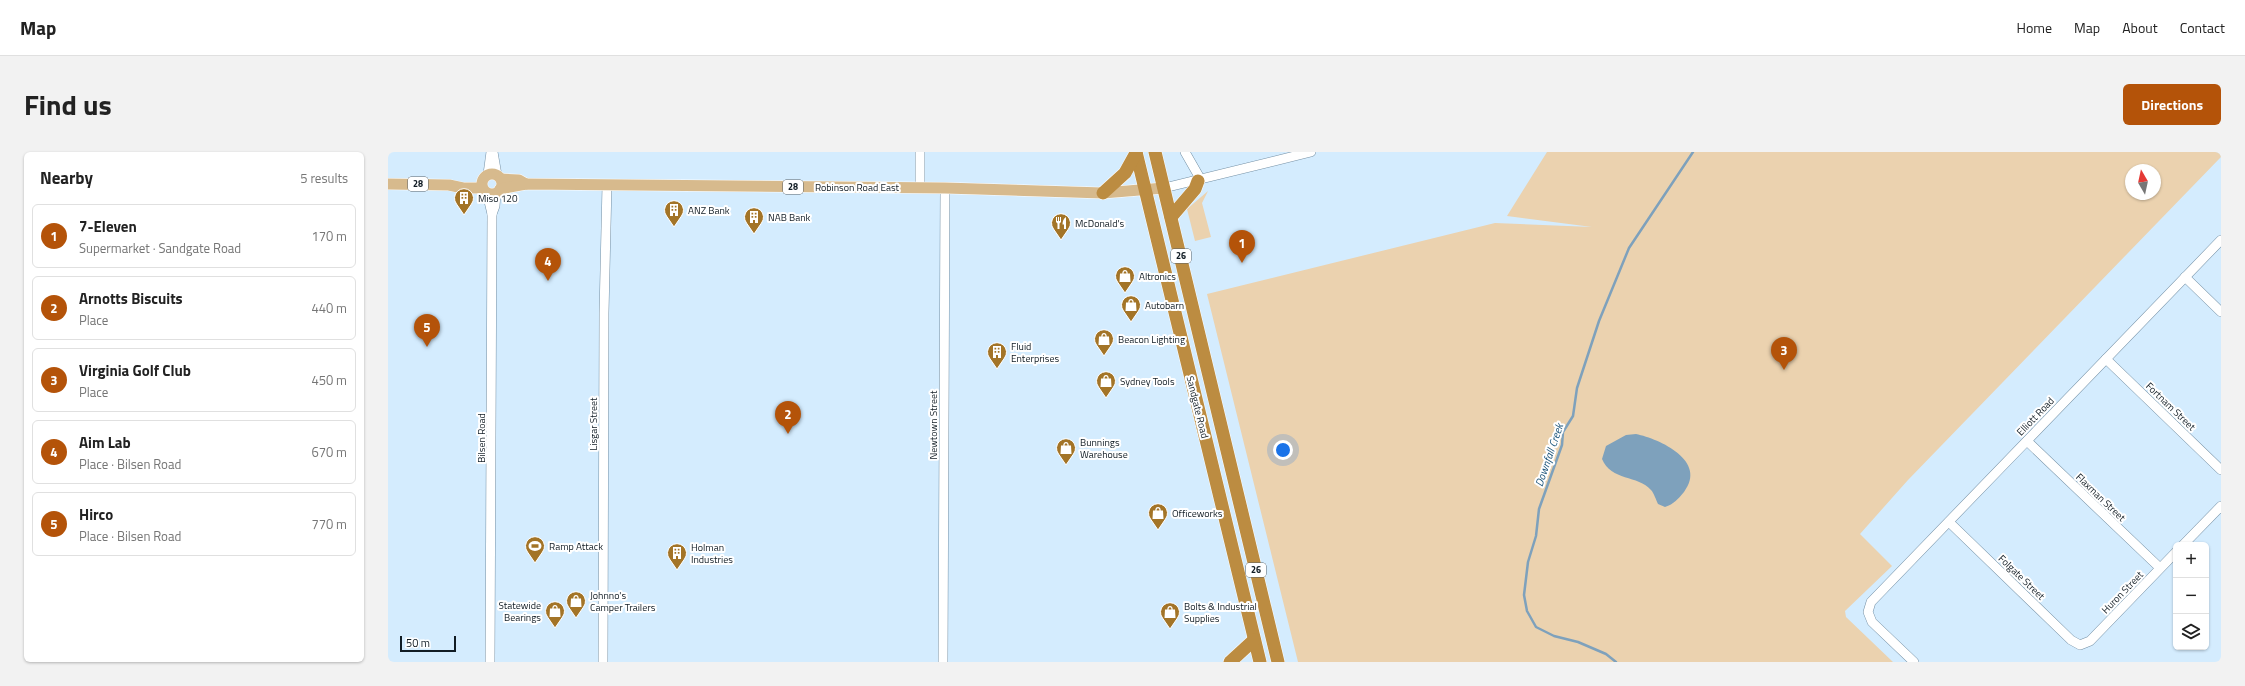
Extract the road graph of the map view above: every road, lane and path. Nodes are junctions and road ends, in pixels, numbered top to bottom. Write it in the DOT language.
graph roads {
  1 [pos="492,152"];
  2 [pos="920,152"];
  3 [pos="1136,152"];
  4 [pos="1155,152"];
  5 [pos="1185,152"];
  6 [pos="1311,152"];
  7 [pos="1200,180"];
  8 [pos="388,184"];
  9 [pos="492,184"];
  10 [pos="606,185"];
  11 [pos="920,188"];
  12 [pos="945,188"];
  13 [pos="1164,188"];
  14 [pos="1145,190"];
  15 [pos="1103,193"];
  16 [pos="1171,217"];
  17 [pos="2221,240"];
  18 [pos="2185,278"];
  19 [pos="2221,312"];
  20 [pos="2106,358"];
  21 [pos="2027,441"];
  22 [pos="2221,470"];
  23 [pos="2221,506"];
  24 [pos="1949,522"];
  25 [pos="2186,542"];
  26 [pos="2173,555"];
  27 [pos="2160,568"];
  28 [pos="1254,640"];
  29 [pos="2081,645"];
  30 [pos="490,662"];
  31 [pos="604,662"];
  32 [pos="943,662"];
  33 [pos="1230,662"];
  34 [pos="1260,662"];
  35 [pos="1278,662"];
  36 [pos="1914,662"];
  1 -- 9 [label="street, Bilsen Road"];
  2 -- 11 [label="street"];
  3 -- 14 [label="highway, Sandgate Road / 26"];
  3 -- 15 [label="highway"];
  4 -- 13 [label="highway, Sandgate Road / 26"];
  5 -- 7 [label="street"];
  6 -- 7 [label="street"];
  7 -- 13 [label="street"];
  7 -- 16 [label="highway"];
  8 -- 9 [label="main road, Robinson Road East / 28"];
  9 -- 10 [label="main road, Robinson Road East / 28"];
  9 -- 30 [label="street, Bilsen Road"];
  10 -- 11 [label="main road, Robinson Road East / 28"];
  10 -- 31 [label="street, Lisgar Street"];
  11 -- 12 [label="main road, Robinson Road East / 28"];
  12 -- 15 [label="main road, Robinson Road East / 28"];
  12 -- 32 [label="street, Newtown Street"];
  13 -- 14 [label="main road, Robinson Road East / 28"];
  13 -- 16 [label="highway, Sandgate Road / 26"];
  14 -- 15 [label="main road, Robinson Road East / 28"];
  14 -- 28 [label="highway, Sandgate Road / 26"];
  16 -- 35 [label="highway, Sandgate Road / 26"];
  17 -- 18 [label="street, Elliott Road"];
  18 -- 19 [label="street"];
  18 -- 20 [label="street, Elliott Road"];
  20 -- 21 [label="street, Elliott Road"];
  20 -- 22 [label="street, Fortnam Street"];
  21 -- 24 [label="street, Elliott Road"];
  21 -- 27 [label="street, Flaxman Street"];
  23 -- 25 [label="street"];
  24 -- 29 [label="street, Folgate Street"];
  24 -- 36 [label="street, Elliott Road"];
  26 -- 27 [label="street, Huron Street"];
  27 -- 29 [label="street, Huron Street"];
  28 -- 33 [label="highway"];
  28 -- 34 [label="highway, Sandgate Road / 26"];
}
